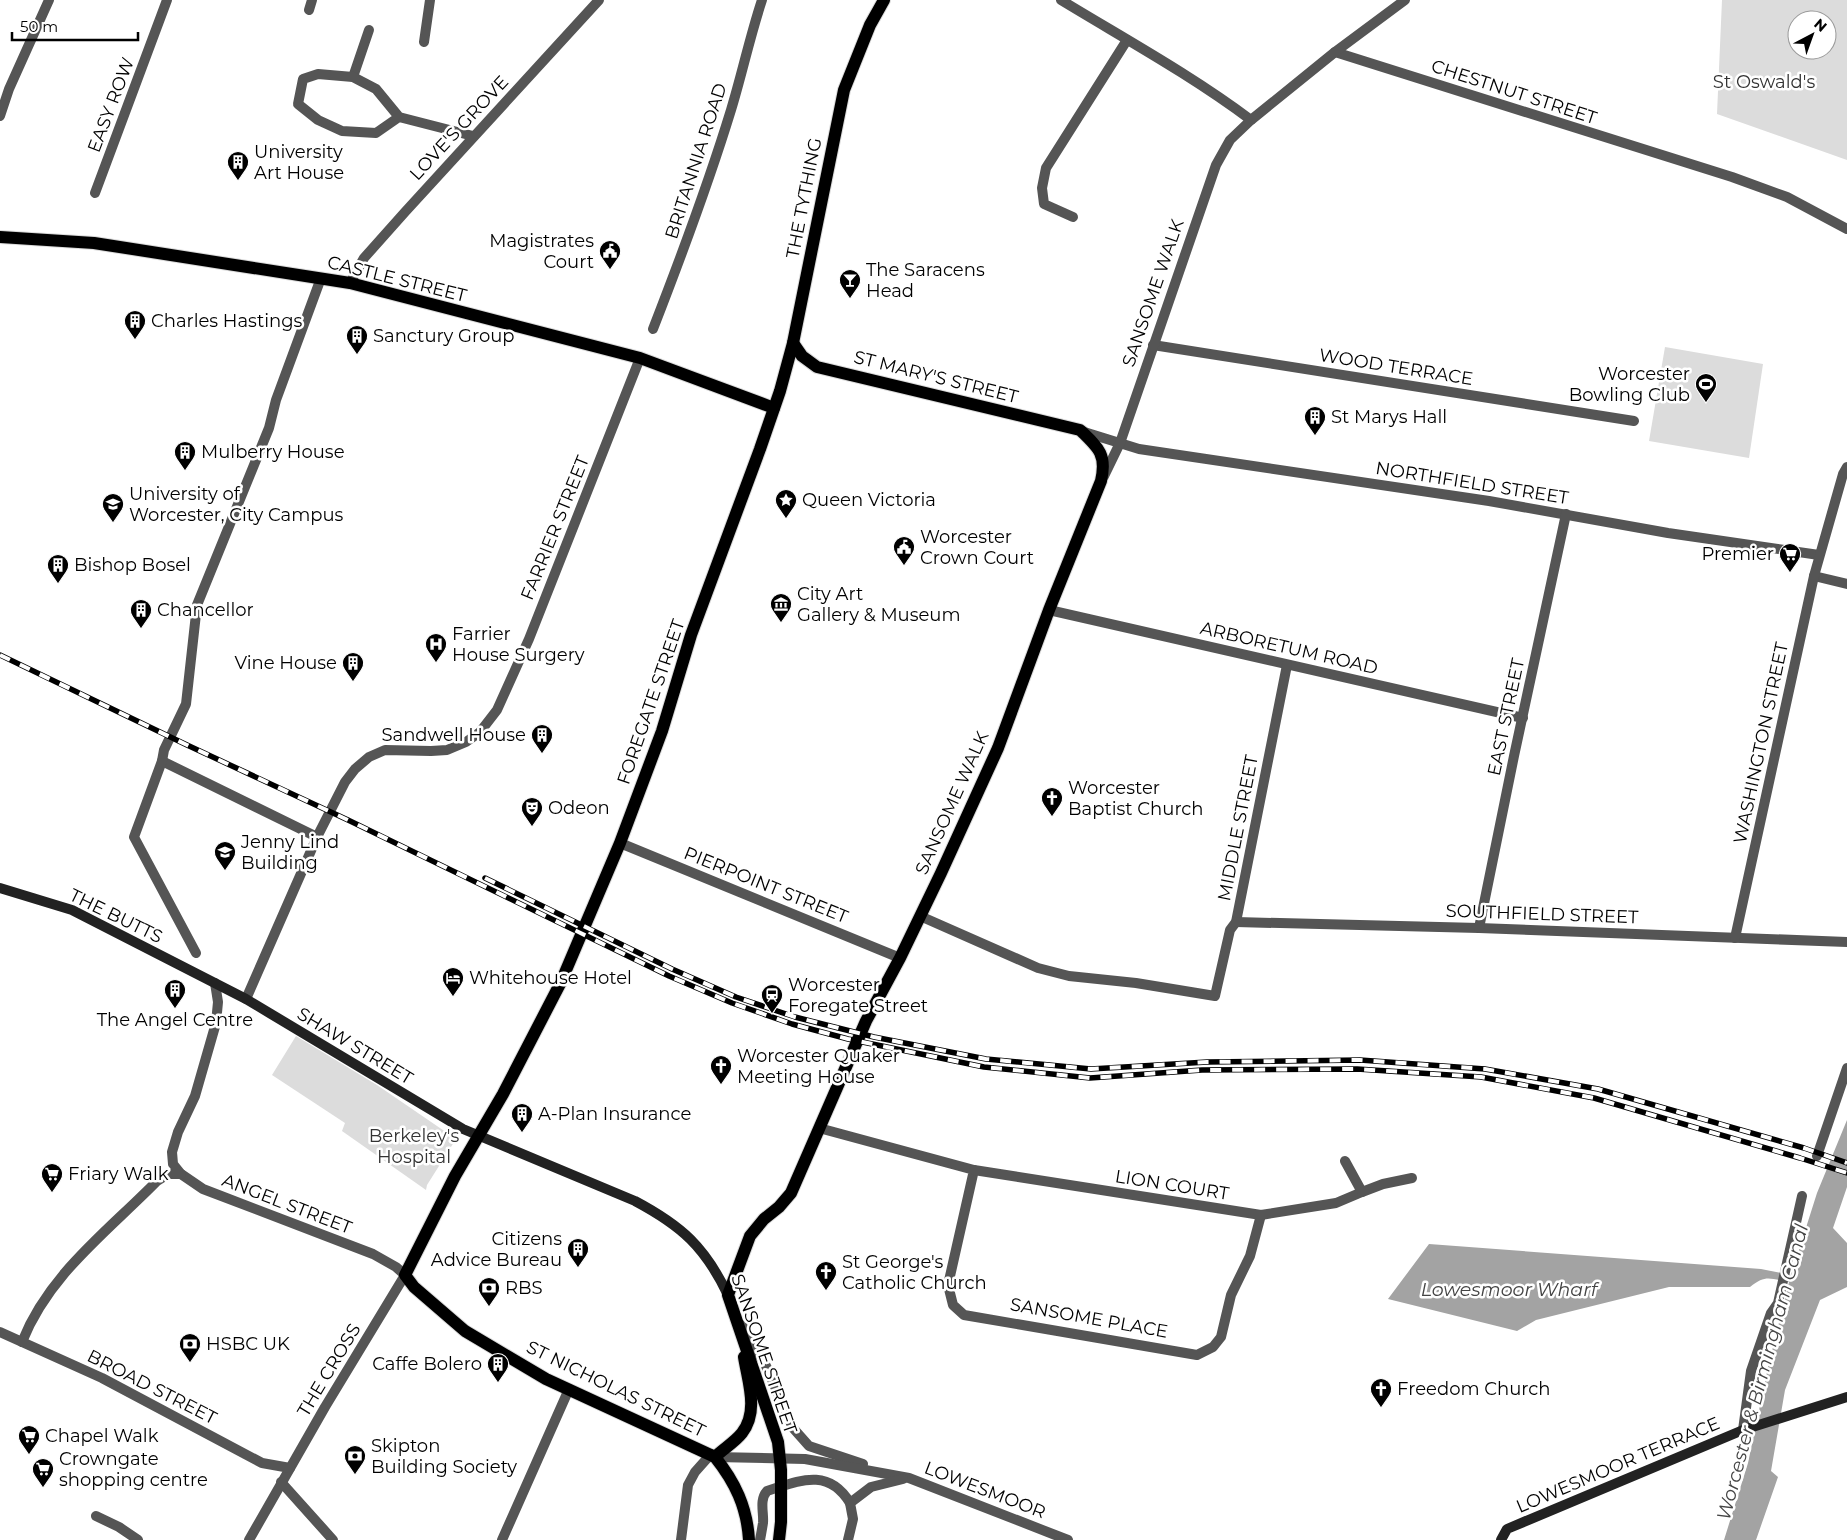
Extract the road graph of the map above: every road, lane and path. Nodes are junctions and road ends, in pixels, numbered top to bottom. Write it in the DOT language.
graph roads {
  1 [pos="49,0"];
  2 [pos="167,0"];
  3 [pos="430,0"];
  4 [pos="599,0"];
  5 [pos="762,0"];
  6 [pos="884,0"];
  7 [pos="1061,0"];
  8 [pos="1405,0"];
  9 [pos="1393,5"];
  10 [pos="369,30"];
  11 [pos="1127,40"];
  12 [pos="424,42"];
  13 [pos="1335,52"];
  14 [pos="353,77"];
  15 [pos="0,116"];
  16 [pos="399,117"];
  17 [pos="1251,120"];
  18 [pos="473,136"];
  19 [pos="95,193"];
  20 [pos="1073,217"];
  21 [pos="1847,230"];
  22 [pos="0,237"];
  23 [pos="321,278"];
  24 [pos="350,283"];
  25 [pos="652,329"];
  26 [pos="793,343"];
  27 [pos="1152,345"];
  28 [pos="640,358"];
  29 [pos="774,408"];
  30 [pos="1634,421"];
  31 [pos="1080,430"];
  32 [pos="1120,442"];
  33 [pos="1847,467"];
  34 [pos="1100,483"];
  35 [pos="1566,514"];
  36 [pos="1819,555"];
  37 [pos="1814,576"];
  38 [pos="1847,584"];
  39 [pos="1049,610"];
  40 [pos="1288,665"];
  41 [pos="1523,718"];
  42 [pos="162,761"];
  43 [pos="316,837"];
  44 [pos="620,843"];
  45 [pos="0,888"];
  46 [pos="920,916"];
  47 [pos="1236,922"];
  48 [pos="1479,928"];
  49 [pos="1735,938"];
  50 [pos="1847,942"];
  51 [pos="196,953"];
  52 [pos="900,958"];
  53 [pos="215,984"];
  54 [pos="246,999"];
  55 [pos="1847,1068"];
  56 [pos="819,1128"];
  57 [pos="478,1135"];
  58 [pos="1817,1156"];
  59 [pos="1344,1161"];
  60 [pos="974,1170"];
  61 [pos="181,1174"];
  62 [pos="1412,1178"];
  63 [pos="1362,1192"];
  64 [pos="1802,1196"];
  65 [pos="1261,1215"];
  66 [pos="405,1274"];
  67 [pos="728,1294"];
  68 [pos="736,1315"];
  69 [pos="0,1332"];
  70 [pos="22,1342"];
  71 [pos="569,1389"];
  72 [pos="1847,1397"];
  73 [pos="1748,1429"];
  74 [pos="713,1455"];
  75 [pos="780,1458"];
  76 [pos="290,1468"];
  77 [pos="890,1474"];
  78 [pos="909,1478"];
  79 [pos="281,1482"];
  80 [pos="781,1487"];
  81 [pos="850,1503"];
  82 [pos="96,1516"];
  83 [pos="506,1538"];
  84 [pos="138,1540"];
  85 [pos="249,1540"];
  86 [pos="333,1540"];
  87 [pos="681,1540"];
  88 [pos="749,1540"];
  89 [pos="760,1540"];
  90 [pos="779,1540"];
  91 [pos="848,1540"];
  92 [pos="1068,1540"];
  93 [pos="1501,1540"];
  1 -- 15 [label="street"];
  2 -- 19 [label="street, EASY ROW"];
  3 -- 12 [label="street"];
  4 -- 18 [label="street, LOVE'S GROVE"];
  5 -- 25 [label="street, BRITANNIA ROAD"];
  6 -- 26 [label="main road, THE TYTHING"];
  7 -- 11 [label="street"];
  8 -- 9 [label="street"];
  9 -- 13 [label="street"];
  10 -- 14 [label="street"];
  11 -- 17 [label="street"];
  11 -- 20 [label="street"];
  13 -- 17 [label="street"];
  13 -- 21 [label="street, CHESTNUT STREET"];
  14 -- 16 [label="street"];
  14 -- 16 [label="street"];
  16 -- 18 [label="street"];
  17 -- 27 [label="street, SANSOME WALK"];
  18 -- 24 [label="street, LOVE'S GROVE"];
  22 -- 23 [label="main road, CASTLE STREET"];
  23 -- 24 [label="main road, CASTLE STREET"];
  23 -- 42 [label="street"];
  24 -- 28 [label="main road, CASTLE STREET"];
  26 -- 29 [label="main road, THE TYTHING"];
  26 -- 31 [label="main road, ST MARY'S STREET"];
  27 -- 30 [label="street, WOOD TERRACE"];
  27 -- 32 [label="street, SANSOME WALK"];
  28 -- 29 [label="main road, CASTLE STREET"];
  28 -- 43 [label="street, FARRIER STREET"];
  29 -- 44 [label="main road, FOREGATE STREET"];
  31 -- 32 [label="street, NORTHFIELD STREET"];
  31 -- 34 [label="main road"];
  32 -- 34 [label="street, SANSOME WALK"];
  32 -- 35 [label="street, NORTHFIELD STREET"];
  33 -- 36 [label="street, WASHINGTON STREET"];
  34 -- 39 [label="main road, SANSOME WALK"];
  35 -- 36 [label="street, NORTHFIELD STREET"];
  35 -- 41 [label="street, EAST STREET"];
  36 -- 37 [label="street, WASHINGTON STREET"];
  37 -- 38 [label="street"];
  37 -- 49 [label="street, WASHINGTON STREET"];
  39 -- 40 [label="street, ARBORETUM ROAD"];
  39 -- 46 [label="main road, SANSOME WALK"];
  40 -- 41 [label="street, ARBORETUM ROAD"];
  40 -- 47 [label="street, MIDDLE STREET"];
  41 -- 48 [label="street, EAST STREET"];
  42 -- 43 [label="street"];
  42 -- 51 [label="street"];
  43 -- 54 [label="street, FARRIER STREET"];
  44 -- 52 [label="street, PIERPOINT STREET"];
  44 -- 57 [label="main road, FOREGATE STREET"];
  45 -- 53 [label="main road, THE BUTTS"];
  46 -- 47 [label="street, MIDDLE STREET"];
  46 -- 52 [label="main road, SANSOME WALK"];
  47 -- 48 [label="street, SOUTHFIELD STREET"];
  48 -- 49 [label="street, SOUTHFIELD STREET"];
  49 -- 50 [label="street, SOUTHFIELD STREET"];
  52 -- 56 [label="main road, SANSOME WALK"];
  53 -- 54 [label="main road, SHAW STREET"];
  53 -- 61 [label="street"];
  54 -- 57 [label="main road, SHAW STREET"];
  55 -- 58 [label="street"];
  56 -- 60 [label="street"];
  56 -- 67 [label="main road"];
  57 -- 66 [label="main road, FOREGATE STREET"];
  57 -- 67 [label="main road, SANSOME STREET"];
  59 -- 63 [label="street"];
  60 -- 65 [label="street, LION COURT"];
  60 -- 65 [label="street, SANSOME PLACE"];
  61 -- 66 [label="street, ANGEL STREET"];
  61 -- 70 [label="street"];
  62 -- 63 [label="street, LION COURT"];
  63 -- 65 [label="street, LION COURT"];
  64 -- 73 [label="street"];
  66 -- 71 [label="main road, ST NICHOLAS STREET"];
  66 -- 76 [label="street, THE CROSS"];
  67 -- 68 [label="main road, SANSOME STREET"];
  68 -- 74 [label="main road"];
  68 -- 75 [label="main road, SANSOME STREET"];
  68 -- 77 [label="street, LOWESMOOR"];
  69 -- 70 [label="street, BROAD STREET"];
  70 -- 76 [label="street, BROAD STREET"];
  71 -- 74 [label="main road, ST NICHOLAS STREET"];
  71 -- 83 [label="street"];
  72 -- 73 [label="main road, LOWESMOOR TERRACE"];
  73 -- 93 [label="main road, LOWESMOOR TERRACE"];
  74 -- 75 [label="street, ST NICHOLAS STREET"];
  74 -- 87 [label="street"];
  74 -- 88 [label="main road"];
  75 -- 77 [label="street, LOWESMOOR"];
  75 -- 80 [label="main road, SANSOME STREET"];
  76 -- 79 [label="street, THE CROSS"];
  77 -- 78 [label="street, LOWESMOOR"];
  78 -- 81 [label="street"];
  78 -- 92 [label="street, LOWESMOOR"];
  79 -- 85 [label="street, THE CROSS"];
  79 -- 86 [label="street"];
  80 -- 81 [label="street"];
  80 -- 89 [label="street"];
  80 -- 90 [label="main road, SANSOME STREET"];
  81 -- 91 [label="street"];
  82 -- 84 [label="street"];
}
